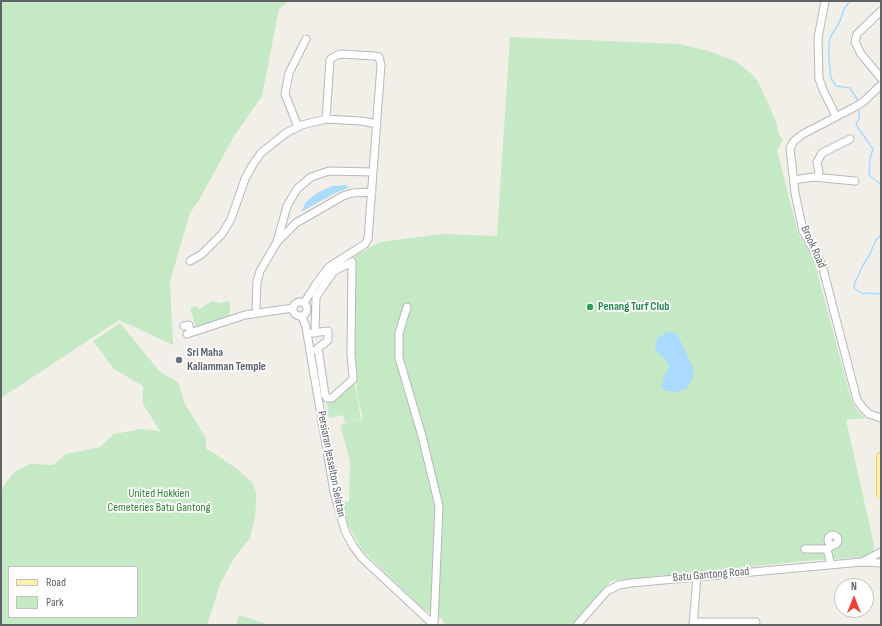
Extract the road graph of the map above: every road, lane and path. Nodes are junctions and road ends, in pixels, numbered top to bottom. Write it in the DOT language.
graph roads {
  1 [pos="825,1"];
  2 [pos="881,11"];
  3 [pos="306,39"];
  4 [pos="880,75"];
  5 [pos="881,85"];
  6 [pos="836,116"];
  7 [pos="326,119"];
  8 [pos="377,124"];
  9 [pos="298,127"];
  10 [pos="850,140"];
  11 [pos="373,172"];
  12 [pos="818,177"];
  13 [pos="794,180"];
  14 [pos="854,181"];
  15 [pos="372,192"];
  16 [pos="277,242"];
  17 [pos="190,261"];
  18 [pos="304,303"];
  19 [pos="407,307"];
  20 [pos="256,308"];
  21 [pos="292,308"];
  22 [pos="302,316"];
  23 [pos="184,326"];
  24 [pos="311,333"];
  25 [pos="318,348"];
  26 [pos="311,354"];
  27 [pos="881,418"];
  28 [pos="881,457"];
  29 [pos="881,494"];
  30 [pos="805,549"];
  31 [pos="881,552"];
  32 [pos="862,562"];
  33 [pos="881,563"];
  34 [pos="832,564"];
  35 [pos="697,576"];
  36 [pos="756,622"];
  37 [pos="693,623"];
  38 [pos="431,624"];
  39 [pos="576,625"];
  1 -- 6 [label="street"];
  2 -- 4 [label="street"];
  3 -- 9 [label="street"];
  5 -- 6 [label="street, Brook Road"];
  6 -- 13 [label="street, Brook Road"];
  7 -- 8 [label="street"];
  7 -- 8 [label="street"];
  7 -- 9 [label="street"];
  8 -- 11 [label="street"];
  9 -- 17 [label="street"];
  10 -- 12 [label="street"];
  11 -- 15 [label="street"];
  11 -- 16 [label="street"];
  12 -- 13 [label="street"];
  12 -- 14 [label="street"];
  13 -- 27 [label="street, Brook Road"];
  15 -- 16 [label="street"];
  15 -- 18 [label="street"];
  16 -- 20 [label="street"];
  18 -- 21 [label="street"];
  18 -- 22 [label="street"];
  19 -- 38 [label="street"];
  21 -- 22 [label="street"];
  21 -- 23 [label="street"];
  22 -- 24 [label="street, Persiaran Jesselton Selatan"];
  24 -- 25 [label="street"];
  24 -- 25 [label="street"];
  24 -- 26 [label="street, Persiaran Jesselton Selatan"];
  25 -- 26 [label="street"];
  26 -- 38 [label="street, Persiaran Jesselton Selatan"];
  28 -- 29 [label="main road"];
  30 -- 34 [label="street"];
  31 -- 32 [label="street, Batu Gantong Road"];
  32 -- 33 [label="street, Batu Gantong Road"];
  32 -- 34 [label="street, Batu Gantong Road"];
  34 -- 35 [label="street, Batu Gantong Road"];
  35 -- 37 [label="street"];
  35 -- 39 [label="street, Batu Gantong Road"];
  36 -- 37 [label="street"];
}
